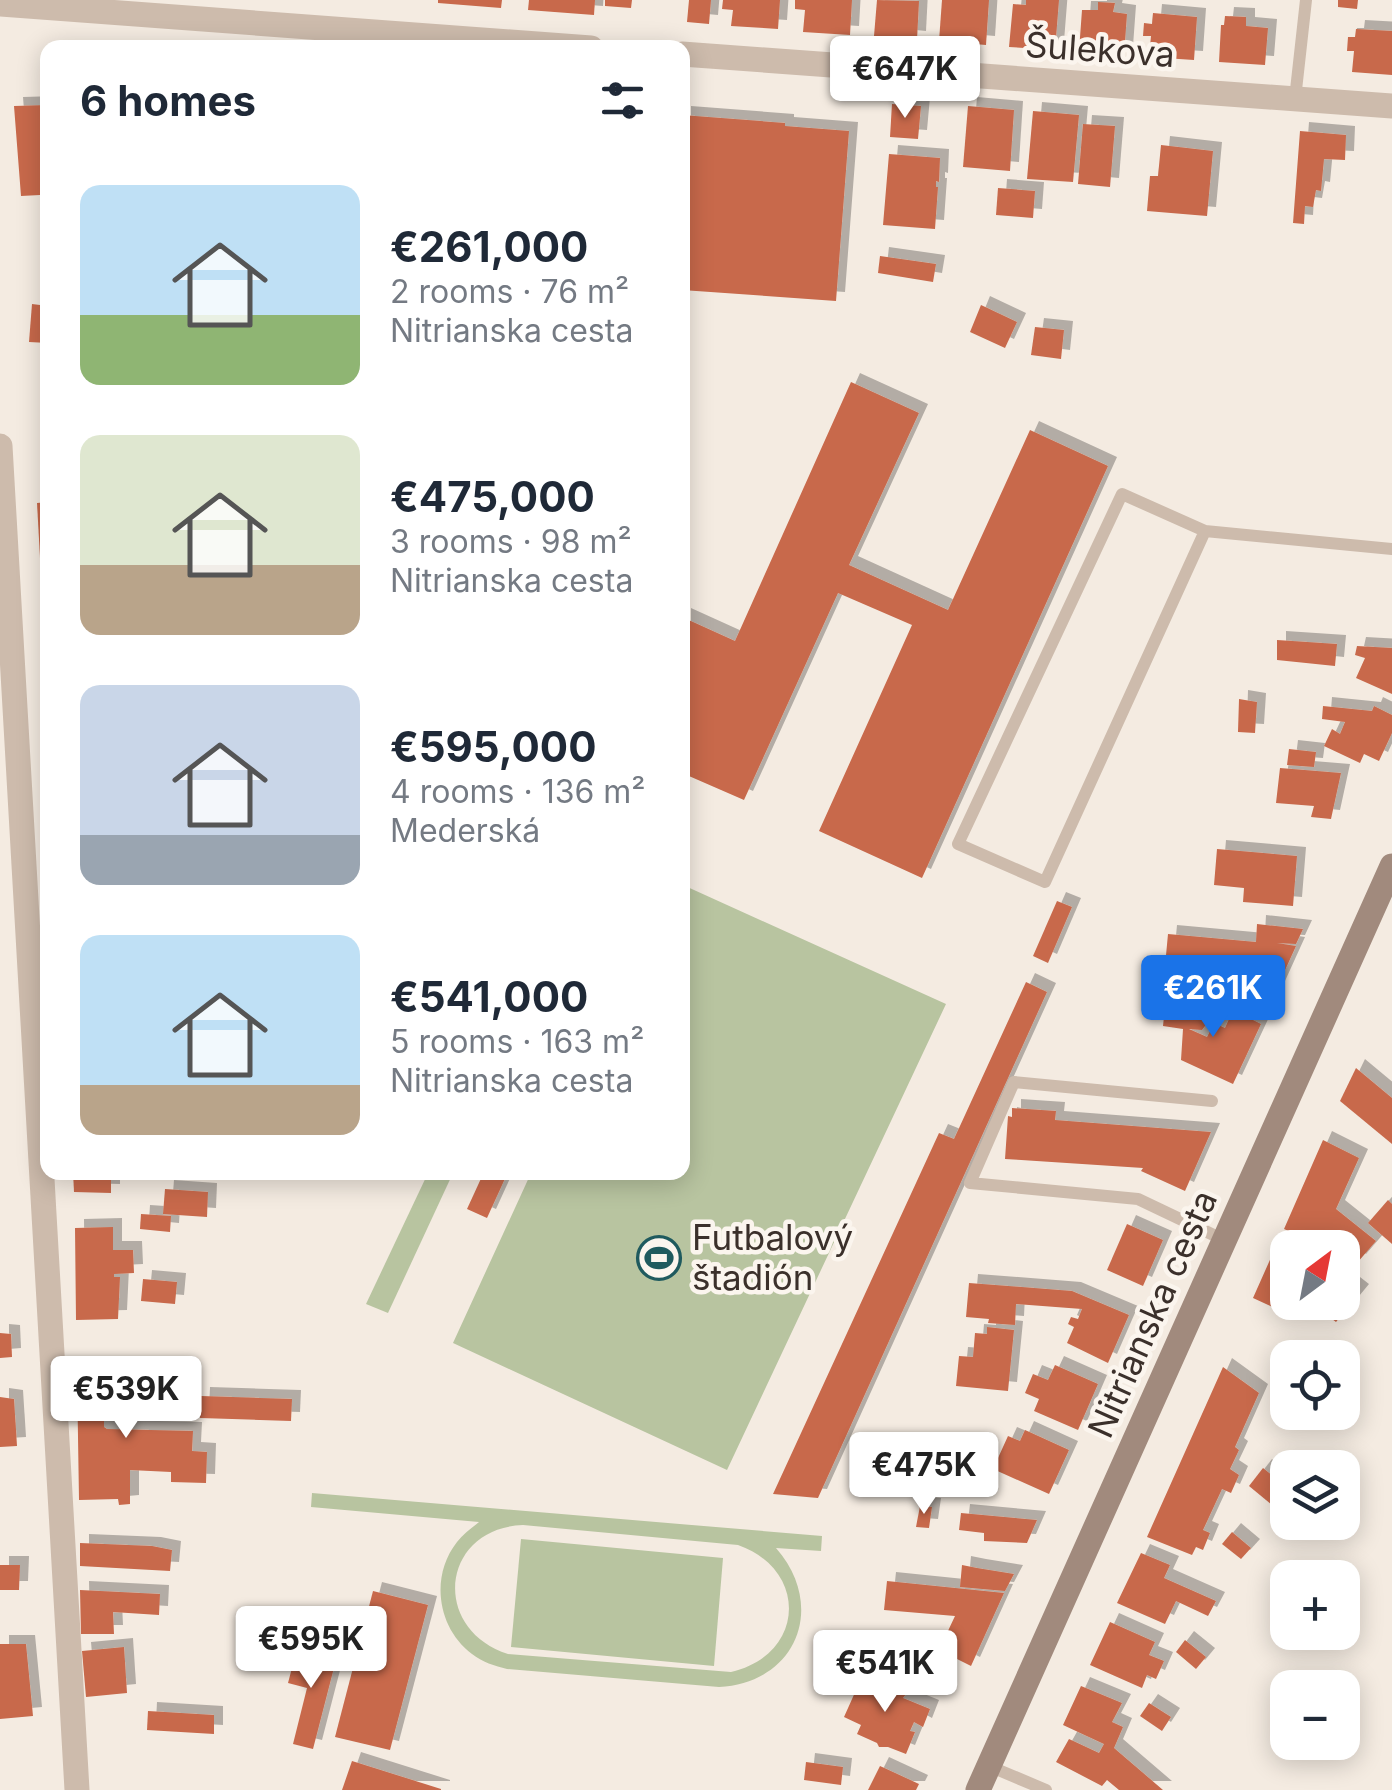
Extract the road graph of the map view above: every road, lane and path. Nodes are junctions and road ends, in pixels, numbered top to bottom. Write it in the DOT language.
graph roads {
  1 [pos="1306,0"];
  2 [pos="0,4"];
  3 [pos="484,40"];
  4 [pos="690,55"];
  5 [pos="1295,99"];
  6 [pos="1392,106"];
  7 [pos="0,446"];
  8 [pos="1205,532"];
  9 [pos="1392,549"];
  10 [pos="8,726"];
  11 [pos="1392,866"];
  12 [pos="1212,1101"];
  13 [pos="1224,1240"];
  14 [pos="984,1778"];
  15 [pos="78,1790"];
  16 [pos="1046,1790"];
  1 -- 5 [label="lane"];
  2 -- 3 [label="street"];
  4 -- 5 [label="street, Šulekova"];
  5 -- 6 [label="street, Šulekova"];
  7 -- 10 [label="street"];
  8 -- 8 [label="lane"];
  8 -- 9 [label="lane"];
  10 -- 15 [label="street"];
  11 -- 13 [label="main road, Nitrianska cesta"];
  12 -- 13 [label="lane"];
  13 -- 14 [label="main road, Nitrianska cesta"];
  14 -- 16 [label="lane"];
}
